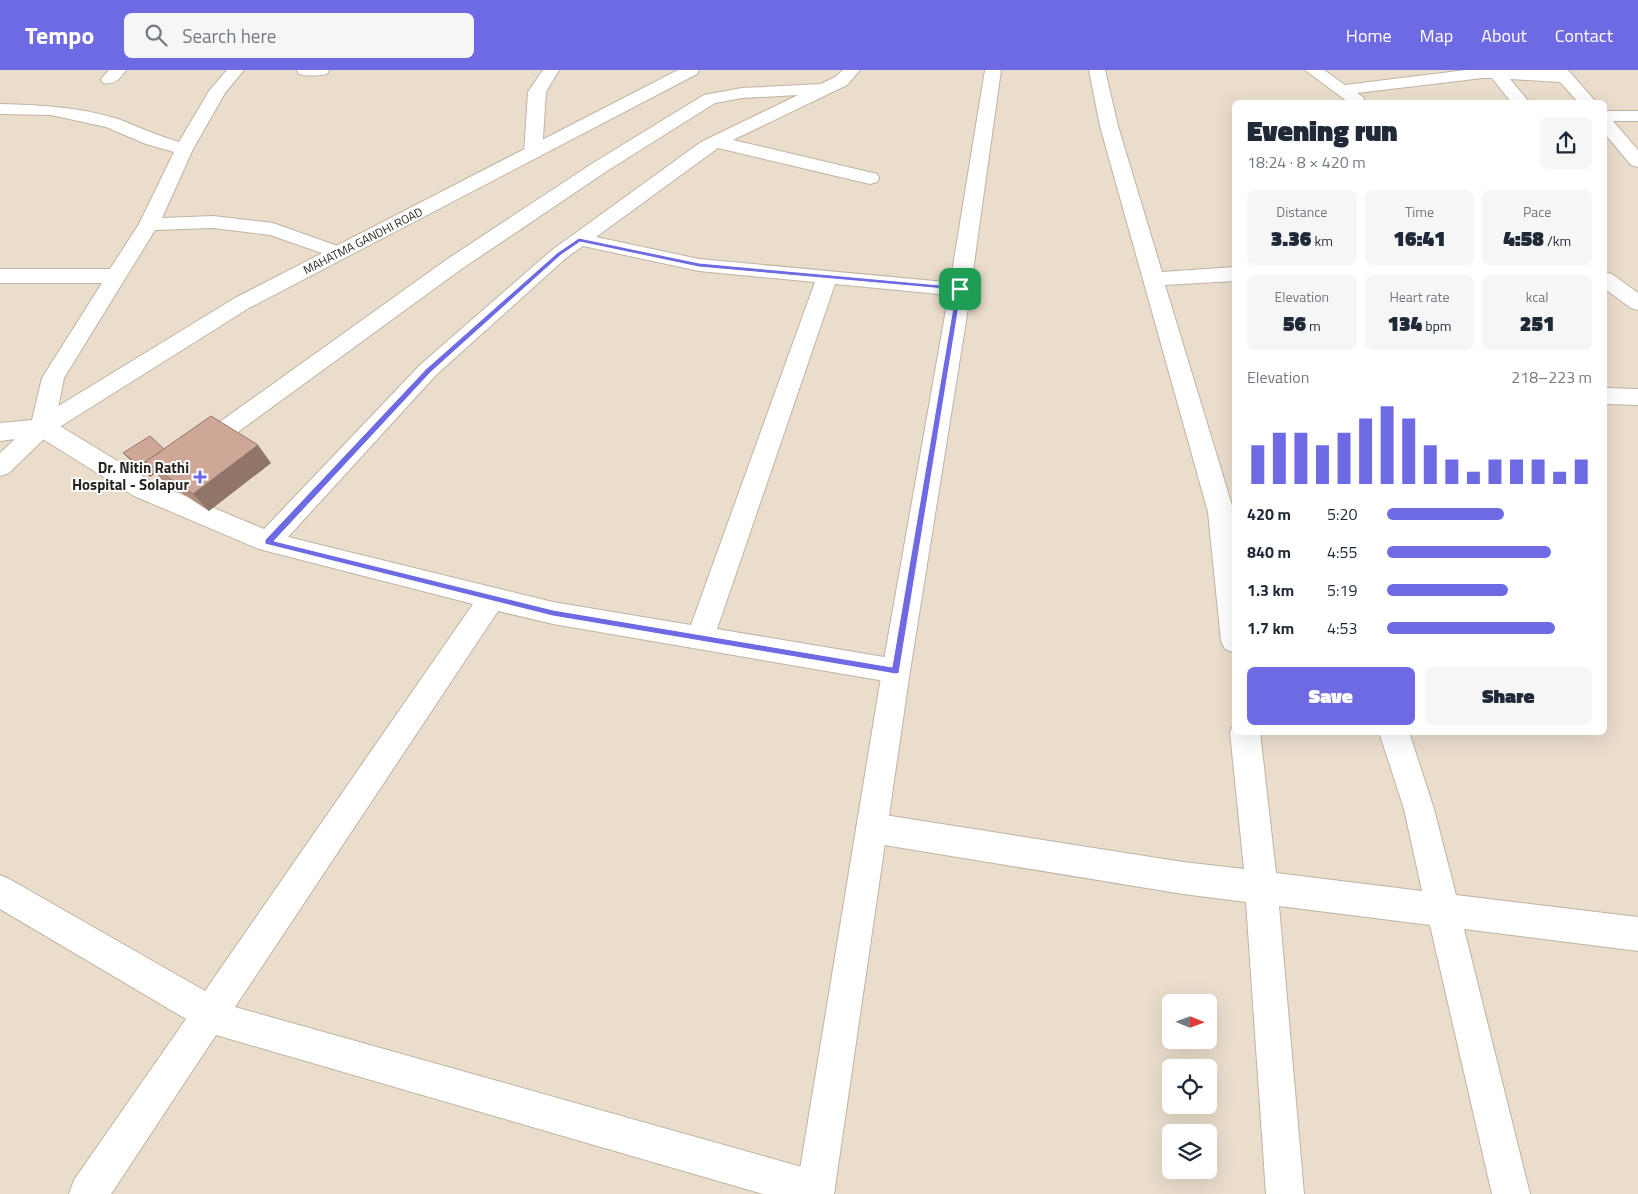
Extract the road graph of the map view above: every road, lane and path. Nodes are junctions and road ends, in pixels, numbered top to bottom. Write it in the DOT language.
graph roads {
  1 [pos="236,70"];
  2 [pos="305,70"];
  3 [pos="321,70"];
  4 [pos="551,70"];
  5 [pos="691,70"];
  6 [pos="852,70"];
  7 [pos="993,70"];
  8 [pos="1097,70"];
  9 [pos="1313,70"];
  10 [pos="1497,74"];
  11 [pos="1562,74"];
  12 [pos="824,89"];
  13 [pos="1343,90"];
  14 [pos="1356,100"];
  15 [pos="1518,100"];
  16 [pos="1585,100"];
  17 [pos="0,110"];
  18 [pos="1607,116"];
  19 [pos="1638,116"];
  20 [pos="1607,125"];
  21 [pos="716,142"];
  22 [pos="184,149"];
  23 [pos="533,153"];
  24 [pos="1638,161"];
  25 [pos="870,178"];
  26 [pos="148,224"];
  27 [pos="579,240"];
  28 [pos="339,254"];
  29 [pos="1232,274"];
  30 [pos="0,276"];
  31 [pos="116,276"];
  32 [pos="826,277"];
  33 [pos="1154,279"];
  34 [pos="1607,280"];
  35 [pos="960,289"];
  36 [pos="1638,303"];
  37 [pos="1607,396"];
  38 [pos="1638,397"];
  39 [pos="42,427"];
  40 [pos="0,432"];
  41 [pos="183,460"];
  42 [pos="0,467"];
  43 [pos="1228,512"];
  44 [pos="268,542"];
  45 [pos="1232,586"];
  46 [pos="492,598"];
  47 [pos="700,638"];
  48 [pos="896,671"];
  49 [pos="1245,735"];
  50 [pos="1395,735"];
  51 [pos="872,828"];
  52 [pos="1261,887"];
  53 [pos="0,891"];
  54 [pos="1443,910"];
  55 [pos="1638,934"];
  56 [pos="210,1013"];
  57 [pos="816,1192"];
  58 [pos="88,1194"];
  59 [pos="1285,1194"];
  60 [pos="1511,1194"];
  1 -- 22 [label="street"];
  2 -- 3 [label="street"];
  4 -- 23 [label="street"];
  5 -- 23 [label="street, MAHATMA GANDHI ROAD"];
  6 -- 12 [label="street"];
  7 -- 35 [label="street"];
  8 -- 33 [label="street"];
  9 -- 13 [label="street"];
  10 -- 11 [label="street"];
  10 -- 13 [label="street"];
  10 -- 15 [label="street"];
  11 -- 16 [label="street"];
  12 -- 21 [label="street"];
  12 -- 41 [label="street"];
  13 -- 14 [label="street"];
  17 -- 22 [label="street"];
  18 -- 19 [label="street"];
  20 -- 24 [label="street"];
  21 -- 25 [label="street"];
  21 -- 27 [label="street"];
  22 -- 26 [label="street"];
  23 -- 28 [label="street, MAHATMA GANDHI ROAD"];
  26 -- 28 [label="street"];
  26 -- 31 [label="street"];
  27 -- 32 [label="street"];
  27 -- 44 [label="street"];
  28 -- 39 [label="street, MAHATMA GANDHI ROAD"];
  29 -- 33 [label="street"];
  30 -- 31 [label="street"];
  31 -- 39 [label="street"];
  32 -- 35 [label="street"];
  32 -- 47 [label="street"];
  33 -- 43 [label="street"];
  34 -- 36 [label="street"];
  35 -- 48 [label="street"];
  37 -- 38 [label="street"];
  39 -- 40 [label="street"];
  39 -- 42 [label="street"];
  39 -- 44 [label="street"];
  43 -- 45 [label="street"];
  44 -- 46 [label="street"];
  46 -- 47 [label="street"];
  46 -- 56 [label="street"];
  47 -- 48 [label="street"];
  48 -- 51 [label="street"];
  49 -- 52 [label="street"];
  50 -- 54 [label="street"];
  51 -- 52 [label="street"];
  51 -- 57 [label="street"];
  52 -- 54 [label="street"];
  52 -- 59 [label="street"];
  53 -- 56 [label="street"];
  54 -- 55 [label="street"];
  54 -- 60 [label="street"];
  56 -- 57 [label="street"];
  56 -- 58 [label="street"];
}
